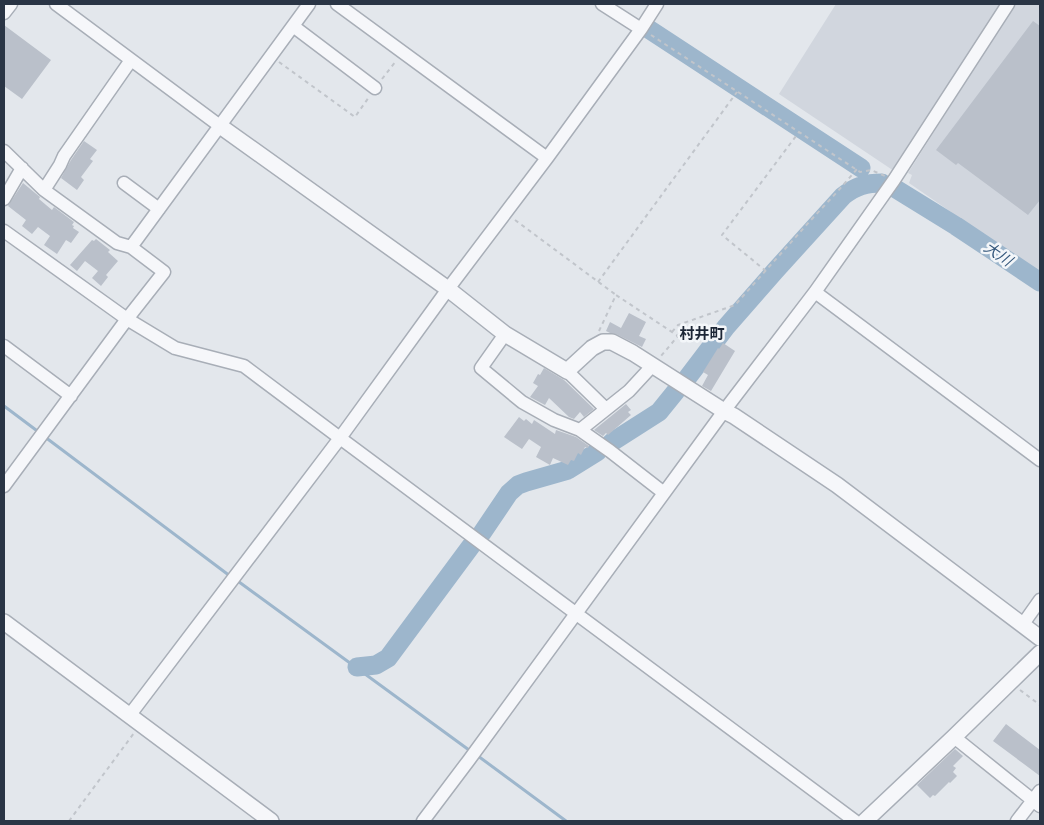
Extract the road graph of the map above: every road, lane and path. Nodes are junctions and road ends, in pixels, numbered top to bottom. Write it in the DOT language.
graph roads {
  1 [pos="11,4"];
  2 [pos="56,4"];
  3 [pos="309,4"];
  4 [pos="337,4"];
  5 [pos="602,4"];
  6 [pos="657,4"];
  7 [pos="1008,4"];
  8 [pos="4,13"];
  9 [pos="293,26"];
  10 [pos="641,29"];
  11 [pos="402,52"];
  12 [pos="270,56"];
  13 [pos="131,60"];
  14 [pos="375,88"];
  15 [pos="737,92"];
  16 [pos="220,126"];
  17 [pos="799,132"];
  18 [pos="4,151"];
  19 [pos="547,158"];
  20 [pos="22,168"];
  21 [pos="856,169"];
  22 [pos="894,180"];
  23 [pos="124,183"];
  24 [pos="44,190"];
  25 [pos="4,199"];
  26 [pos="159,209"];
  27 [pos="506,213"];
  28 [pos="4,231"];
  29 [pos="131,247"];
  30 [pos="766,270"];
  31 [pos="598,282"];
  32 [pos="448,289"];
  33 [pos="814,292"];
  34 [pos="616,295"];
  35 [pos="127,319"];
  36 [pos="672,332"];
  37 [pos="505,334"];
  38 [pos="612,342"];
  39 [pos="4,346"];
  40 [pos="653,366"];
  41 [pos="567,371"];
  42 [pos="71,396"];
  43 [pos="606,410"];
  44 [pos="724,411"];
  45 [pos="580,430"];
  46 [pos="340,438"];
  47 [pos="1040,460"];
  48 [pos="4,486"];
  49 [pos="664,493"];
  50 [pos="1040,600"];
  51 [pos="576,614"];
  52 [pos="4,622"];
  53 [pos="1023,624"];
  54 [pos="1040,638"];
  55 [pos="1040,653"];
  56 [pos="1010,682"];
  57 [pos="1040,705"];
  58 [pos="135,720"];
  59 [pos="954,737"];
  60 [pos="1038,799"];
  61 [pos="68,821"];
  62 [pos="271,821"];
  63 [pos="423,821"];
  64 [pos="855,821"];
  65 [pos="865,821"];
  66 [pos="1017,821"];
  1 -- 8 [label="street"];
  2 -- 13 [label="street"];
  3 -- 9 [label="street"];
  4 -- 11 [label="street"];
  5 -- 10 [label="street"];
  6 -- 10 [label="street"];
  7 -- 22 [label="street"];
  9 -- 12 [label="street"];
  9 -- 14 [label="street"];
  10 -- 15 [label="path"];
  10 -- 19 [label="street"];
  11 -- 14 [label="path"];
  11 -- 19 [label="street"];
  12 -- 14 [label="path"];
  12 -- 16 [label="street"];
  13 -- 16 [label="street"];
  13 -- 24 [label="street"];
  15 -- 17 [label="path"];
  15 -- 31 [label="path"];
  16 -- 26 [label="street"];
  16 -- 32 [label="street"];
  17 -- 21 [label="path"];
  17 -- 30 [label="path"];
  18 -- 20 [label="street"];
  19 -- 27 [label="street"];
  20 -- 24 [label="street"];
  20 -- 25 [label="street"];
  21 -- 22 [label="path"];
  21 -- 30 [label="path"];
  22 -- 33 [label="street"];
  23 -- 26 [label="street"];
  24 -- 29 [label="street"];
  26 -- 29 [label="street"];
  27 -- 31 [label="path"];
  27 -- 32 [label="street"];
  28 -- 35 [label="street"];
  29 -- 35 [label="street"];
  30 -- 36 [label="path"];
  31 -- 34 [label="path"];
  32 -- 37 [label="street"];
  32 -- 46 [label="street"];
  33 -- 44 [label="street"];
  33 -- 47 [label="street"];
  34 -- 36 [label="path"];
  34 -- 38 [label="path"];
  35 -- 42 [label="street"];
  35 -- 46 [label="street"];
  36 -- 40 [label="path"];
  37 -- 41 [label="street"];
  37 -- 45 [label="street"];
  38 -- 40 [label="street"];
  38 -- 41 [label="street"];
  39 -- 42 [label="street"];
  40 -- 43 [label="street"];
  40 -- 44 [label="street"];
  41 -- 43 [label="street"];
  42 -- 48 [label="street"];
  43 -- 45 [label="street"];
  44 -- 49 [label="street"];
  44 -- 53 [label="street"];
  45 -- 49 [label="street"];
  46 -- 51 [label="street"];
  46 -- 58 [label="street"];
  49 -- 51 [label="street"];
  50 -- 53 [label="street"];
  51 -- 63 [label="street"];
  51 -- 64 [label="street"];
  52 -- 58 [label="street"];
  53 -- 54 [label="street"];
  55 -- 56 [label="street"];
  56 -- 57 [label="path"];
  56 -- 59 [label="street"];
  58 -- 61 [label="path"];
  58 -- 62 [label="street"];
  59 -- 60 [label="street"];
  59 -- 65 [label="street"];
  60 -- 66 [label="street"];
}
